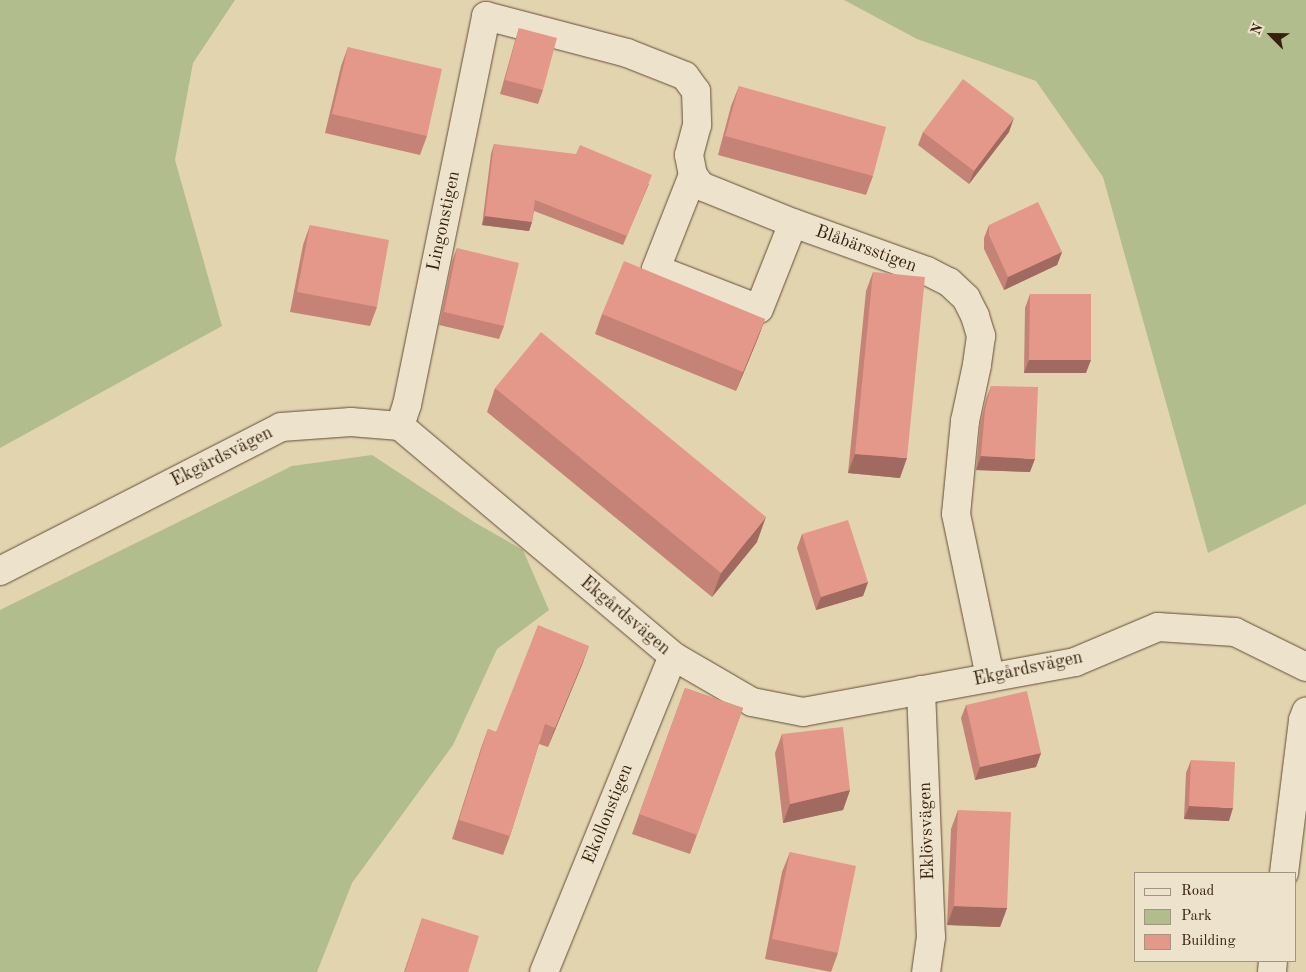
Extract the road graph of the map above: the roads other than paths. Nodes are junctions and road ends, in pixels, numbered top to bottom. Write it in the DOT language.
graph roads {
  1 [pos="693,175"];
  2 [pos="793,223"];
  3 [pos="400,426"];
  4 [pos="0,570"];
  5 [pos="673,656"];
  6 [pos="1306,667"];
  7 [pos="990,678"];
  8 [pos="921,690"];
  9 [pos="1306,712"];
  10 [pos="1284,872"];
  11 [pos="544,972"];
  12 [pos="926,972"];
  1 -- 2 [label="street, Blåbärsstigen"];
  1 -- 2 [label="street"];
  1 -- 3 [label="street, Lingonstigen"];
  2 -- 7 [label="street, Blåbärsstigen"];
  3 -- 4 [label="street, Ekgårdsvägen"];
  3 -- 5 [label="street, Ekgårdsvägen"];
  5 -- 8 [label="street, Ekgårdsvägen"];
  5 -- 11 [label="street, Ekollonstigen"];
  6 -- 7 [label="street, Ekgårdsvägen"];
  7 -- 8 [label="street, Ekgårdsvägen"];
  8 -- 12 [label="street, Eklövsvägen"];
  9 -- 10 [label="street"];
}
